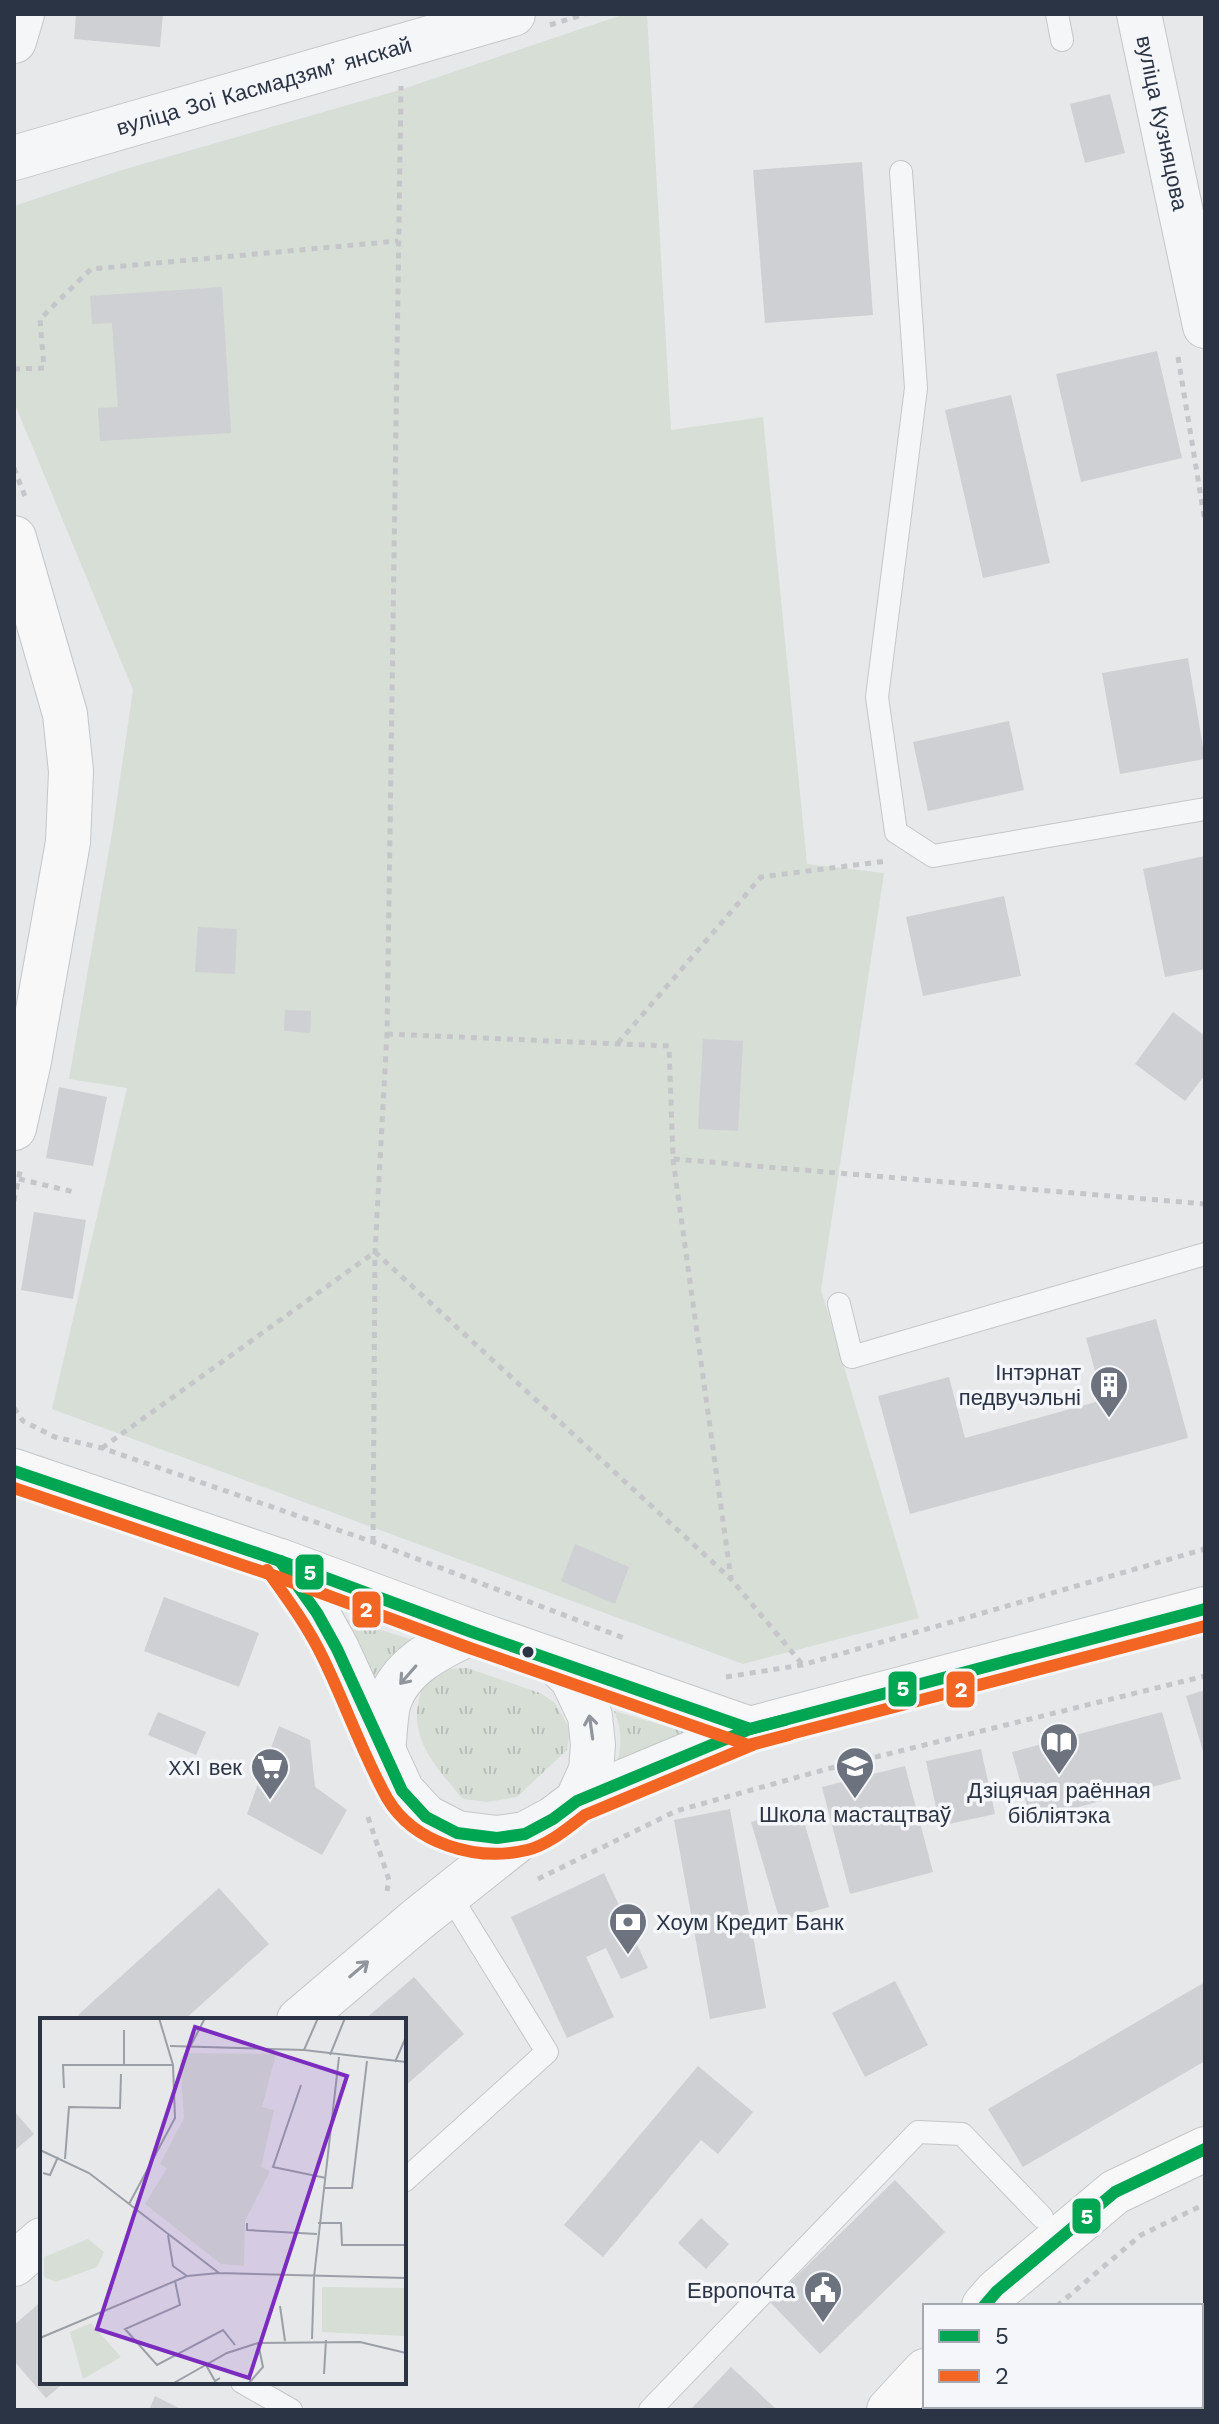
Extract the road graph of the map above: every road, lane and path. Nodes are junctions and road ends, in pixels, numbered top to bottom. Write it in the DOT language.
graph roads {
  1 [pos="22,14"];
  2 [pos="513,14"];
  3 [pos="1057,14"];
  4 [pos="1139,14"];
  5 [pos="1062,40"];
  6 [pos="14,41"];
  7 [pos="401,81"];
  8 [pos="14,158"];
  9 [pos="901,172"];
  10 [pos="398,241"];
  11 [pos="1205,326"];
  12 [pos="14,369"];
  13 [pos="14,538"];
  14 [pos="1205,809"];
  15 [pos="933,856"];
  16 [pos="387,1034"];
  17 [pos="618,1044"];
  18 [pos="14,1128"];
  19 [pos="673,1159"];
  20 [pos="19,1179"];
  21 [pos="74,1192"];
  22 [pos="1205,1204"];
  23 [pos="375,1252"];
  24 [pos="1205,1254"];
  25 [pos="839,1304"];
  26 [pos="14,1408"];
  27 [pos="102,1448"];
  28 [pos="14,1471"];
  29 [pos="373,1542"];
  30 [pos="1205,1549"];
  31 [pos="280,1561"];
  32 [pos="731,1579"];
  33 [pos="1205,1609"];
  34 [pos="472,1632"];
  35 [pos="628,1640"];
  36 [pos="554,1661"];
  37 [pos="802,1665"];
  38 [pos="713,1672"];
  39 [pos="1205,1676"];
  40 [pos="750,1729"];
  41 [pos="383,1750"];
  42 [pos="577,1801"];
  43 [pos="366,1811"];
  44 [pos="525,1834"];
  45 [pos="532,1882"];
  46 [pos="449,1894"];
  47 [pos="385,1900"];
  48 [pos="301,2018"];
  49 [pos="1204,2152"];
  50 [pos="406,2179"];
  51 [pos="1205,2204"];
  52 [pos="1042,2217"];
  53 [pos="40,2242"];
  54 [pos="14,2264"];
  55 [pos="986,2304"];
  56 [pos="1059,2304"];
  57 [pos="923,2373"];
  58 [pos="246,2384"];
  59 [pos="291,2410"];
  60 [pos="650,2410"];
  61 [pos="889,2410"];
  1 -- 6 [label="street"];
  2 -- 8 [label="street, вуліца Зоі Касмадзямʼянскай"];
  3 -- 5 [label="lane"];
  4 -- 11 [label="street, вуліца Кузняцова"];
  7 -- 10 [label="path"];
  9 -- 15 [label="lane"];
  10 -- 12 [label="path"];
  10 -- 16 [label="path"];
  13 -- 18 [label="main road"];
  14 -- 15 [label="lane"];
  15 -- 17 [label="path"];
  16 -- 17 [label="path"];
  16 -- 23 [label="path"];
  17 -- 19 [label="path"];
  19 -- 22 [label="path"];
  19 -- 32 [label="path"];
  20 -- 21 [label="path"];
  23 -- 27 [label="path"];
  23 -- 29 [label="path"];
  23 -- 32 [label="path"];
  24 -- 25 [label="lane"];
  26 -- 27 [label="path"];
  27 -- 29 [label="path"];
  28 -- 31 [label="main road"];
  29 -- 35 [label="path"];
  30 -- 37 [label="path"];
  31 -- 34 [label="main road"];
  31 -- 41 [label="street"];
  32 -- 37 [label="path"];
  33 -- 40 [label="main road"];
  34 -- 36 [label="main road"];
  34 -- 41 [label="street, one-way"];
  36 -- 40 [label="main road"];
  42 -- 36 [label="street, one-way"];
  37 -- 38 [label="path"];
  39 -- 45 [label="path"];
  40 -- 42 [label="street"];
  41 -- 44 [label="street"];
  42 -- 44 [label="street"];
  43 -- 47 [label="path"];
  44 -- 46 [label="street"];
  48 -- 46 [label="street, one-way"];
  46 -- 50 [label="lane"];
  49 -- 55 [label="main road"];
  51 -- 56 [label="path"];
  52 -- 60 [label="lane"];
  53 -- 54 [label="street"];
  57 -- 61 [label="main road"];
  58 -- 59 [label="lane"];
}
